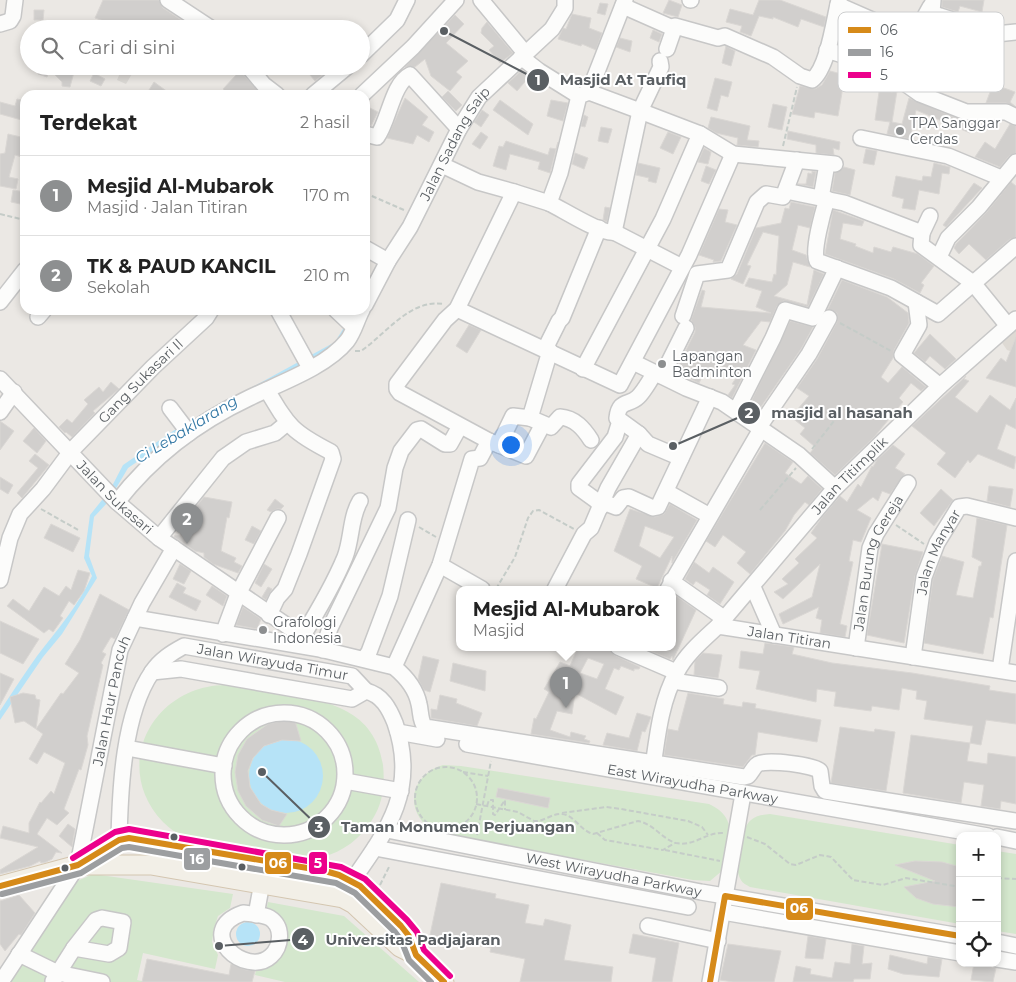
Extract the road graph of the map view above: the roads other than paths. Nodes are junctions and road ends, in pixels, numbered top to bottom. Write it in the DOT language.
graph roads {
  1 [pos="15,0"];
  2 [pos="168,0"];
  3 [pos="407,0"];
  4 [pos="456,0"];
  5 [pos="481,0"];
  6 [pos="565,0"];
  7 [pos="624,3"];
  8 [pos="839,3"];
  9 [pos="858,12"];
  10 [pos="198,20"];
  11 [pos="676,23"];
  12 [pos="0,24"];
  13 [pos="370,46"];
  14 [pos="827,50"];
  15 [pos="523,53"];
  16 [pos="838,54"];
  17 [pos="256,75"];
  18 [pos="337,75"];
  19 [pos="270,90"];
  20 [pos="319,90"];
  21 [pos="367,90"];
  22 [pos="917,92"];
  23 [pos="584,94"];
  24 [pos="640,112"];
  25 [pos="1016,117"];
  26 [pos="457,126"];
  27 [pos="700,134"];
  28 [pos="370,136"];
  29 [pos="861,138"];
  30 [pos="733,154"];
  31 [pos="797,160"];
  32 [pos="1016,162"];
  33 [pos="442,165"];
  34 [pos="1001,178"];
  35 [pos="786,191"];
  36 [pos="514,192"];
  37 [pos="824,199"];
  38 [pos="549,203"];
  39 [pos="930,216"];
  40 [pos="599,228"];
  41 [pos="614,232"];
  42 [pos="922,233"];
  43 [pos="1016,246"];
  44 [pos="370,251"];
  45 [pos="939,257"];
  46 [pos="384,259"];
  47 [pos="682,268"];
  48 [pos="836,268"];
  49 [pos="20,276"];
  50 [pos="973,283"];
  51 [pos="370,293"];
  52 [pos="0,302"];
  53 [pos="916,302"];
  54 [pos="457,310"];
  55 [pos="208,315"];
  56 [pos="281,315"];
  57 [pos="829,318"];
  58 [pos="347,321"];
  59 [pos="1012,322"];
  60 [pos="548,350"];
  61 [pos="633,362"];
  62 [pos="307,363"];
  63 [pos="583,369"];
  64 [pos="658,374"];
  65 [pos="0,379"];
  66 [pos="940,386"];
  67 [pos="267,390"];
  68 [pos="14,392"];
  69 [pos="710,397"];
  70 [pos="170,408"];
  71 [pos="736,411"];
  72 [pos="0,412"];
  73 [pos="537,421"];
  74 [pos="620,421"];
  75 [pos="287,424"];
  76 [pos="460,426"];
  77 [pos="760,428"];
  78 [pos="186,429"];
  79 [pos="639,434"];
  80 [pos="592,440"];
  81 [pos="494,443"];
  82 [pos="70,452"];
  83 [pos="682,458"];
  84 [pos="908,483"];
  85 [pos="835,488"];
  86 [pos="667,492"];
  87 [pos="116,501"];
  88 [pos="360,501"];
  89 [pos="602,505"];
  90 [pos="710,516"];
  91 [pos="278,518"];
  92 [pos="1016,518"];
  93 [pos="408,520"];
  94 [pos="159,538"];
  95 [pos="5,543"];
  96 [pos="174,548"];
  97 [pos="1016,562"];
  98 [pos="440,565"];
  99 [pos="0,580"];
  100 [pos="669,585"];
  101 [pos="477,586"];
  102 [pos="557,586"];
  103 [pos="753,587"];
  104 [pos="676,590"];
  105 [pos="238,594"];
  106 [pos="1013,604"];
  107 [pos="270,615"];
  108 [pos="135,618"];
  109 [pos="722,622"];
  110 [pos="223,634"];
  111 [pos="774,635"];
  112 [pos="302,637"];
  113 [pos="856,648"];
  114 [pos="321,649"];
  115 [pos="642,651"];
  116 [pos="914,657"];
  117 [pos="364,659"];
  118 [pos="394,667"];
  119 [pos="1000,670"];
  120 [pos="152,672"];
  121 [pos="1016,673"];
  122 [pos="675,676"];
  123 [pos="719,688"];
  124 [pos="366,690"];
  125 [pos="398,732"];
  126 [pos="127,748"];
  127 [pos="224,766"];
  128 [pos="652,771"];
  129 [pos="345,781"];
  130 [pos="401,792"];
  131 [pos="743,794"];
  132 [pos="1016,821"];
  133 [pos="387,830"];
  134 [pos="965,832"];
  135 [pos="1001,838"];
  136 [pos="119,840"];
  137 [pos="1016,841"];
  138 [pos="375,848"];
  139 [pos="266,861"];
  140 [pos="70,867"];
  141 [pos="352,881"];
  142 [pos="262,884"];
  143 [pos="0,886"];
  144 [pos="725,896"];
  145 [pos="688,907"];
  146 [pos="727,913"];
  147 [pos="256,915"];
  148 [pos="648,926"];
  149 [pos="956,935"];
  150 [pos="718,941"];
  151 [pos="1001,943"];
  152 [pos="1016,946"];
  153 [pos="74,948"];
  154 [pos="956,952"];
  155 [pos="19,954"];
  156 [pos="416,955"];
  157 [pos="1001,960"];
  158 [pos="1016,962"];
  159 [pos="55,978"];
  160 [pos="1,982"];
  161 [pos="102,982"];
  162 [pos="444,982"];
  163 [pos="710,982"];
  1 -- 12 [label="street"];
  2 -- 10 [label="street"];
  3 -- 13 [label="street"];
  4 -- 21 [label="street"];
  5 -- 15 [label="street"];
  6 -- 15 [label="street, Jalan Sadang Saip"];
  7 -- 11 [label="street"];
  7 -- 23 [label="street"];
  8 -- 9 [label="street"];
  8 -- 14 [label="street"];
  11 -- 14 [label="street"];
  11 -- 24 [label="street"];
  14 -- 16 [label="street"];
  15 -- 23 [label="street"];
  15 -- 26 [label="street, Jalan Sadang Saip"];
  17 -- 19 [label="street"];
  18 -- 20 [label="street"];
  22 -- 25 [label="street"];
  23 -- 24 [label="street"];
  23 -- 38 [label="street"];
  24 -- 27 [label="street"];
  24 -- 41 [label="street"];
  26 -- 28 [label="street"];
  26 -- 33 [label="street, Jalan Sadang Saip"];
  27 -- 30 [label="street"];
  27 -- 63 [label="street"];
  29 -- 34 [label="street"];
  30 -- 31 [label="street"];
  30 -- 47 [label="street"];
  31 -- 35 [label="street"];
  31 -- 37 [label="street"];
  32 -- 34 [label="street"];
  33 -- 36 [label="street"];
  33 -- 46 [label="street, Jalan Sadang Saip"];
  34 -- 45 [label="street"];
  35 -- 37 [label="street"];
  35 -- 64 [label="street"];
  36 -- 38 [label="street"];
  36 -- 54 [label="street"];
  37 -- 42 [label="street"];
  37 -- 48 [label="street"];
  38 -- 40 [label="street"];
  39 -- 42 [label="street"];
  40 -- 41 [label="street"];
  40 -- 60 [label="street"];
  41 -- 47 [label="street"];
  42 -- 45 [label="street"];
  43 -- 50 [label="street"];
  44 -- 46 [label="street"];
  45 -- 50 [label="street"];
  46 -- 51 [label="street, Jalan Sadang Saip"];
  47 -- 61 [label="street"];
  48 -- 53 [label="street"];
  48 -- 71 [label="street"];
  49 -- 52 [label="street"];
  50 -- 53 [label="street"];
  50 -- 59 [label="street"];
  53 -- 66 [label="street"];
  54 -- 60 [label="street"];
  54 -- 76 [label="street"];
  55 -- 82 [label="street, Gang Sukasari Il"];
  56 -- 62 [label="street"];
  57 -- 77 [label="street"];
  58 -- 62 [label="street"];
  59 -- 66 [label="street, Jalan Titimplik"];
  60 -- 63 [label="street"];
  60 -- 73 [label="street"];
  61 -- 63 [label="street"];
  61 -- 64 [label="street"];
  62 -- 67 [label="street"];
  64 -- 69 [label="street"];
  64 -- 74 [label="street"];
  65 -- 68 [label="street, Jalan Sukasari"];
  66 -- 85 [label="street, Jalan Titimplik"];
  67 -- 75 [label="street"];
  67 -- 78 [label="street"];
  68 -- 72 [label="street"];
  68 -- 82 [label="street, Jalan Sukasari"];
  69 -- 71 [label="street"];
  69 -- 83 [label="street"];
  70 -- 78 [label="street"];
  71 -- 77 [label="street"];
  73 -- 80 [label="street"];
  73 -- 81 [label="street"];
  73 -- 81 [label="street"];
  74 -- 79 [label="street"];
  74 -- 89 [label="street"];
  75 -- 94 [label="street"];
  75 -- 107 [label="street"];
  76 -- 81 [label="street"];
  76 -- 114 [label="street"];
  77 -- 85 [label="street"];
  77 -- 90 [label="street"];
  78 -- 87 [label="street"];
  79 -- 83 [label="street"];
  79 -- 89 [label="street"];
  81 -- 98 [label="street"];
  82 -- 87 [label="street, Jalan Sukasari"];
  82 -- 95 [label="street, Gang Sukasari Il"];
  83 -- 86 [label="street"];
  84 -- 113 [label="street, Jalan Burung Gereja"];
  85 -- 103 [label="street, Jalan Titimplik"];
  86 -- 89 [label="street"];
  86 -- 90 [label="street"];
  87 -- 94 [label="street, Jalan Sukasari"];
  88 -- 112 [label="street"];
  89 -- 102 [label="street"];
  90 -- 100 [label="street"];
  91 -- 105 [label="street"];
  92 -- 116 [label="street, Jalan Manyar"];
  93 -- 117 [label="street"];
  94 -- 96 [label="street, Jalan Sukasari"];
  95 -- 99 [label="street, Gang Sukasari Il"];
  96 -- 105 [label="street, Jalan Sukasari"];
  96 -- 108 [label="street, Jalan Haur Pancuh"];
  97 -- 106 [label="street"];
  98 -- 101 [label="street"];
  98 -- 118 [label="street"];
  103 -- 109 [label="street, Jalan Titimplik"];
  103 -- 111 [label="street"];
  104 -- 109 [label="street"];
  105 -- 107 [label="street, Jalan Sukasari"];
  105 -- 110 [label="street"];
  106 -- 119 [label="street"];
  107 -- 112 [label="street, Jalan Sukasari"];
  108 -- 110 [label="street"];
  108 -- 140 [label="street, Jalan Haur Pancuh"];
  109 -- 111 [label="street, Jalan Titiran"];
  109 -- 122 [label="street"];
  110 -- 114 [label="street"];
  111 -- 113 [label="street, Jalan Titiran"];
  112 -- 114 [label="street, Jalan Sukasari"];
  113 -- 116 [label="street, Jalan Titiran"];
  114 -- 117 [label="street"];
  115 -- 122 [label="street"];
  116 -- 119 [label="street, Jalan Titiran"];
  117 -- 118 [label="street"];
  118 -- 128 [label="street"];
  119 -- 121 [label="street, Jalan Titiran"];
  120 -- 124 [label="street, Jalan Wirayuda Timur"];
  120 -- 124 [label="street, Jalan Wirayuda Timur"];
  120 -- 126 [label="street, Jalan Wirayuda Timur"];
  122 -- 123 [label="street"];
  122 -- 128 [label="street"];
  124 -- 125 [label="street, Jalan Wirayuda Timur"];
  125 -- 128 [label="street, East Wirayudha Parkway"];
  125 -- 130 [label="street, Jalan Wirayuda Timur"];
  126 -- 127 [label="street"];
  126 -- 136 [label="street, Jalan Wirayuda Timur"];
  127 -- 129 [label="street"];
  127 -- 129 [label="street"];
  128 -- 131 [label="street, East Wirayudha Parkway"];
  128 -- 132 [label="street"];
  129 -- 130 [label="street"];
  130 -- 133 [label="street, Jalan Wirayuda Timur"];
  131 -- 134 [label="street, East Wirayudha Parkway"];
  131 -- 144 [label="street"];
  133 -- 138 [label="street, Jalan Wirayuda Timur"];
  133 -- 144 [label="street, West Wirayudha Parkway"];
  135 -- 137 [label="street"];
  136 -- 139 [label="main road"];
  136 -- 140 [label="main road"];
  138 -- 141 [label="street, Jalan Wirayuda Timur"];
  138 -- 145 [label="street"];
  139 -- 141 [label="main road"];
  139 -- 142 [label="street"];
  140 -- 142 [label="main road"];
  140 -- 143 [label="main road"];
  140 -- 155 [label="street"];
  141 -- 156 [label="main road"];
  142 -- 147 [label="street"];
  142 -- 156 [label="main road"];
  144 -- 146 [label="street"];
  144 -- 149 [label="street, West Wirayudha Parkway"];
  146 -- 150 [label="street"];
  146 -- 154 [label="street"];
  148 -- 150 [label="street"];
  150 -- 163 [label="street"];
  151 -- 152 [label="street"];
  153 -- 159 [label="street"];
  155 -- 159 [label="street"];
  155 -- 160 [label="street"];
  156 -- 162 [label="main road"];
  157 -- 158 [label="street"];
  159 -- 161 [label="street"];
}
